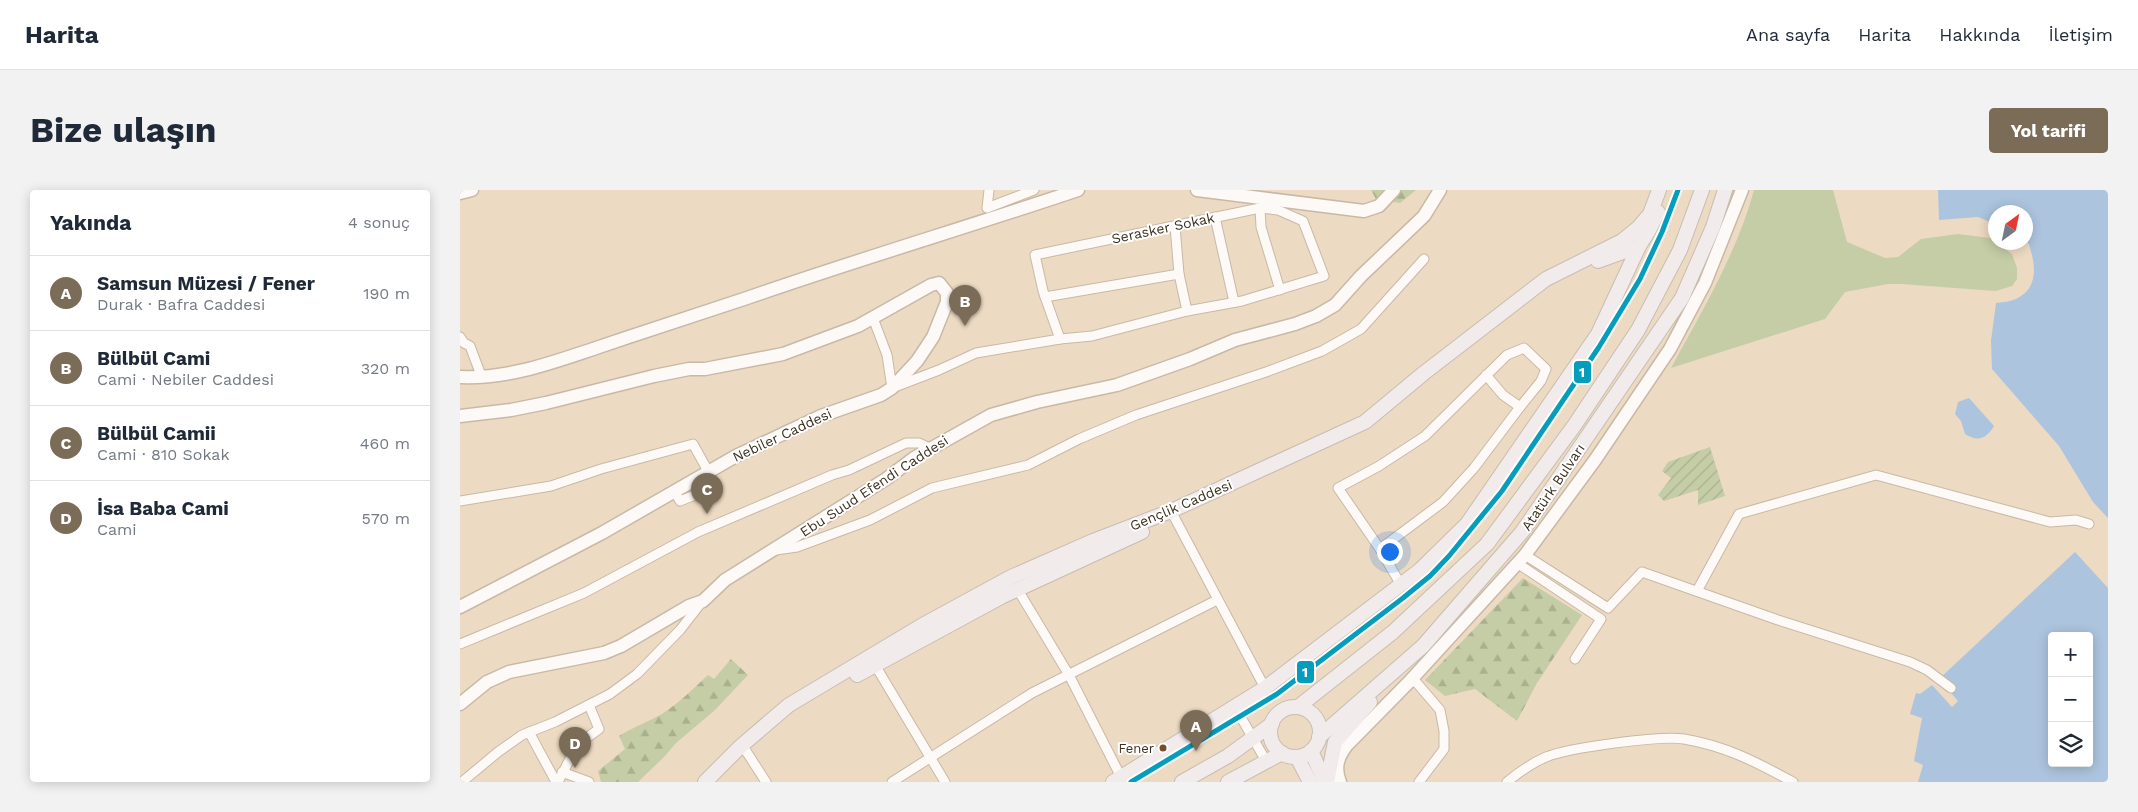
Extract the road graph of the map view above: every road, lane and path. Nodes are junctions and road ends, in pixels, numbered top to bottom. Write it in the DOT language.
graph roads {
  1 [pos="472,190"];
  2 [pos="989,190"];
  3 [pos="1034,190"];
  4 [pos="1078,190"];
  5 [pos="1197,190"];
  6 [pos="1394,190"];
  7 [pos="1440,190"];
  8 [pos="1659,190"];
  9 [pos="1666,190"];
  10 [pos="1702,190"];
  11 [pos="1724,190"];
  12 [pos="1742,190"];
  13 [pos="460,193"];
  14 [pos="1260,208"];
  15 [pos="1216,217"];
  16 [pos="1174,226"];
  17 [pos="1639,246"];
  18 [pos="1424,259"];
  19 [pos="1179,274"];
  20 [pos="1280,290"];
  21 [pos="1045,297"];
  22 [pos="1234,302"];
  23 [pos="1187,311"];
  24 [pos="873,318"];
  25 [pos="460,337"];
  26 [pos="1060,339"];
  27 [pos="1486,375"];
  28 [pos="460,377"];
  29 [pos="482,378"];
  30 [pos="892,388"];
  31 [pos="1520,407"];
  32 [pos="460,416"];
  33 [pos="930,448"];
  34 [pos="708,471"];
  35 [pos="708,490"];
  36 [pos="674,491"];
  37 [pos="460,501"];
  38 [pos="1172,516"];
  39 [pos="2089,524"];
  40 [pos="1380,549"];
  41 [pos="773,551"];
  42 [pos="1521,559"];
  43 [pos="1401,586"];
  44 [pos="1018,590"];
  45 [pos="1696,591"];
  46 [pos="1217,600"];
  47 [pos="703,601"];
  48 [pos="460,608"];
  49 [pos="1608,608"];
  50 [pos="1601,619"];
  51 [pos="460,644"];
  52 [pos="1423,646"];
  53 [pos="1575,659"];
  54 [pos="874,665"];
  55 [pos="1069,675"];
  56 [pos="1409,682"];
  57 [pos="1265,688"];
  58 [pos="1951,688"];
  59 [pos="460,704"];
  60 [pos="589,705"];
  61 [pos="1235,707"];
  62 [pos="1298,707"];
  63 [pos="1272,724"];
  64 [pos="529,732"];
  65 [pos="1319,737"];
  66 [pos="1253,738"];
  67 [pos="746,751"];
  68 [pos="1311,751"];
  69 [pos="1282,753"];
  70 [pos="930,757"];
  71 [pos="1297,757"];
  72 [pos="1266,761"];
  73 [pos="562,772"];
  74 [pos="1117,779"];
  75 [pos="462,782"];
  76 [pos="557,782"];
  77 [pos="588,782"];
  78 [pos="705,782"];
  79 [pos="713,782"];
  80 [pos="766,782"];
  81 [pos="892,782"];
  82 [pos="945,782"];
  83 [pos="1182,782"];
  84 [pos="1228,782"];
  85 [pos="1310,782"];
  86 [pos="1326,782"];
  87 [pos="1340,782"];
  88 [pos="1419,782"];
  89 [pos="1507,782"];
  90 [pos="1793,782"];
  1 -- 13 [label="street"];
  2 -- 3 [label="street"];
  4 -- 29 [label="street"];
  5 -- 6 [label="street"];
  7 -- 33 [label="street, Ebu Suud Efendi Caddesi"];
  8 -- 38 [label="main road, Gençlik Caddesi"];
  9 -- 17 [label="main road"];
  10 -- 62 [label="main road, Atatürk Bulvarı"];
  11 -- 52 [label="main road, Atatürk Bulvarı"];
  12 -- 42 [label="street"];
  14 -- 15 [label="street, Serasker Sokak"];
  14 -- 20 [label="street"];
  14 -- 20 [label="street, Serasker Sokak"];
  15 -- 16 [label="street, Serasker Sokak"];
  15 -- 22 [label="street"];
  16 -- 19 [label="street"];
  16 -- 21 [label="street, Serasker Sokak"];
  17 -- 38 [label="main road, Gençlik Caddesi"];
  17 -- 43 [label="main road"];
  18 -- 41 [label="street"];
  19 -- 21 [label="street"];
  19 -- 23 [label="street"];
  20 -- 22 [label="street"];
  21 -- 26 [label="street"];
  22 -- 23 [label="street"];
  23 -- 26 [label="street"];
  24 -- 30 [label="street"];
  24 -- 30 [label="street, Nebiler Caddesi"];
  24 -- 32 [label="street"];
  25 -- 29 [label="street"];
  26 -- 30 [label="street"];
  27 -- 31 [label="street"];
  27 -- 31 [label="street"];
  27 -- 40 [label="street"];
  28 -- 29 [label="street"];
  30 -- 34 [label="street, Nebiler Caddesi"];
  31 -- 40 [label="street"];
  33 -- 41 [label="street, Ebu Suud Efendi Caddesi"];
  33 -- 51 [label="street"];
  34 -- 36 [label="street, Nebiler Caddesi"];
  34 -- 37 [label="street"];
  35 -- 36 [label="street"];
  36 -- 48 [label="street, Nebiler Caddesi"];
  38 -- 44 [label="main road, Gençlik Caddesi"];
  38 -- 46 [label="street"];
  38 -- 78 [label="main road, Gençlik Caddesi"];
  39 -- 45 [label="street"];
  40 -- 43 [label="street"];
  41 -- 47 [label="street, Ebu Suud Efendi Caddesi"];
  42 -- 49 [label="street"];
  42 -- 50 [label="street"];
  42 -- 56 [label="street"];
  43 -- 57 [label="main road"];
  44 -- 54 [label="main road, Gençlik Caddesi"];
  44 -- 55 [label="street"];
  45 -- 49 [label="street"];
  45 -- 58 [label="street"];
  46 -- 55 [label="street"];
  46 -- 57 [label="street"];
  47 -- 59 [label="street, Ebu Suud Efendi Caddesi"];
  47 -- 60 [label="street"];
  49 -- 50 [label="street"];
  50 -- 53 [label="street"];
  52 -- 65 [label="main road, Atatürk Bulvarı"];
  52 -- 86 [label="main road"];
  54 -- 67 [label="main road, Gençlik Caddesi"];
  54 -- 70 [label="street"];
  55 -- 70 [label="street"];
  55 -- 74 [label="street"];
  56 -- 87 [label="street"];
  56 -- 88 [label="street"];
  57 -- 61 [label="main road"];
  60 -- 64 [label="street"];
  60 -- 73 [label="street"];
  61 -- 66 [label="street"];
  61 -- 74 [label="main road"];
  62 -- 63 [label="main road, Atatürk Bulvarı"];
  62 -- 65 [label="main road"];
  63 -- 66 [label="main road, Atatürk Bulvarı"];
  63 -- 69 [label="main road"];
  64 -- 75 [label="street"];
  64 -- 76 [label="street"];
  65 -- 68 [label="main road, Atatürk Bulvarı"];
  66 -- 72 [label="street"];
  66 -- 83 [label="main road, Atatürk Bulvarı"];
  67 -- 79 [label="main road, Gençlik Caddesi"];
  67 -- 80 [label="street"];
  68 -- 71 [label="main road"];
  68 -- 86 [label="main road"];
  69 -- 71 [label="main road"];
  69 -- 72 [label="main road"];
  70 -- 81 [label="street"];
  70 -- 82 [label="street"];
  71 -- 85 [label="main road"];
  72 -- 84 [label="main road"];
  73 -- 76 [label="street"];
  73 -- 77 [label="street"];
  89 -- 90 [label="street"];
}
